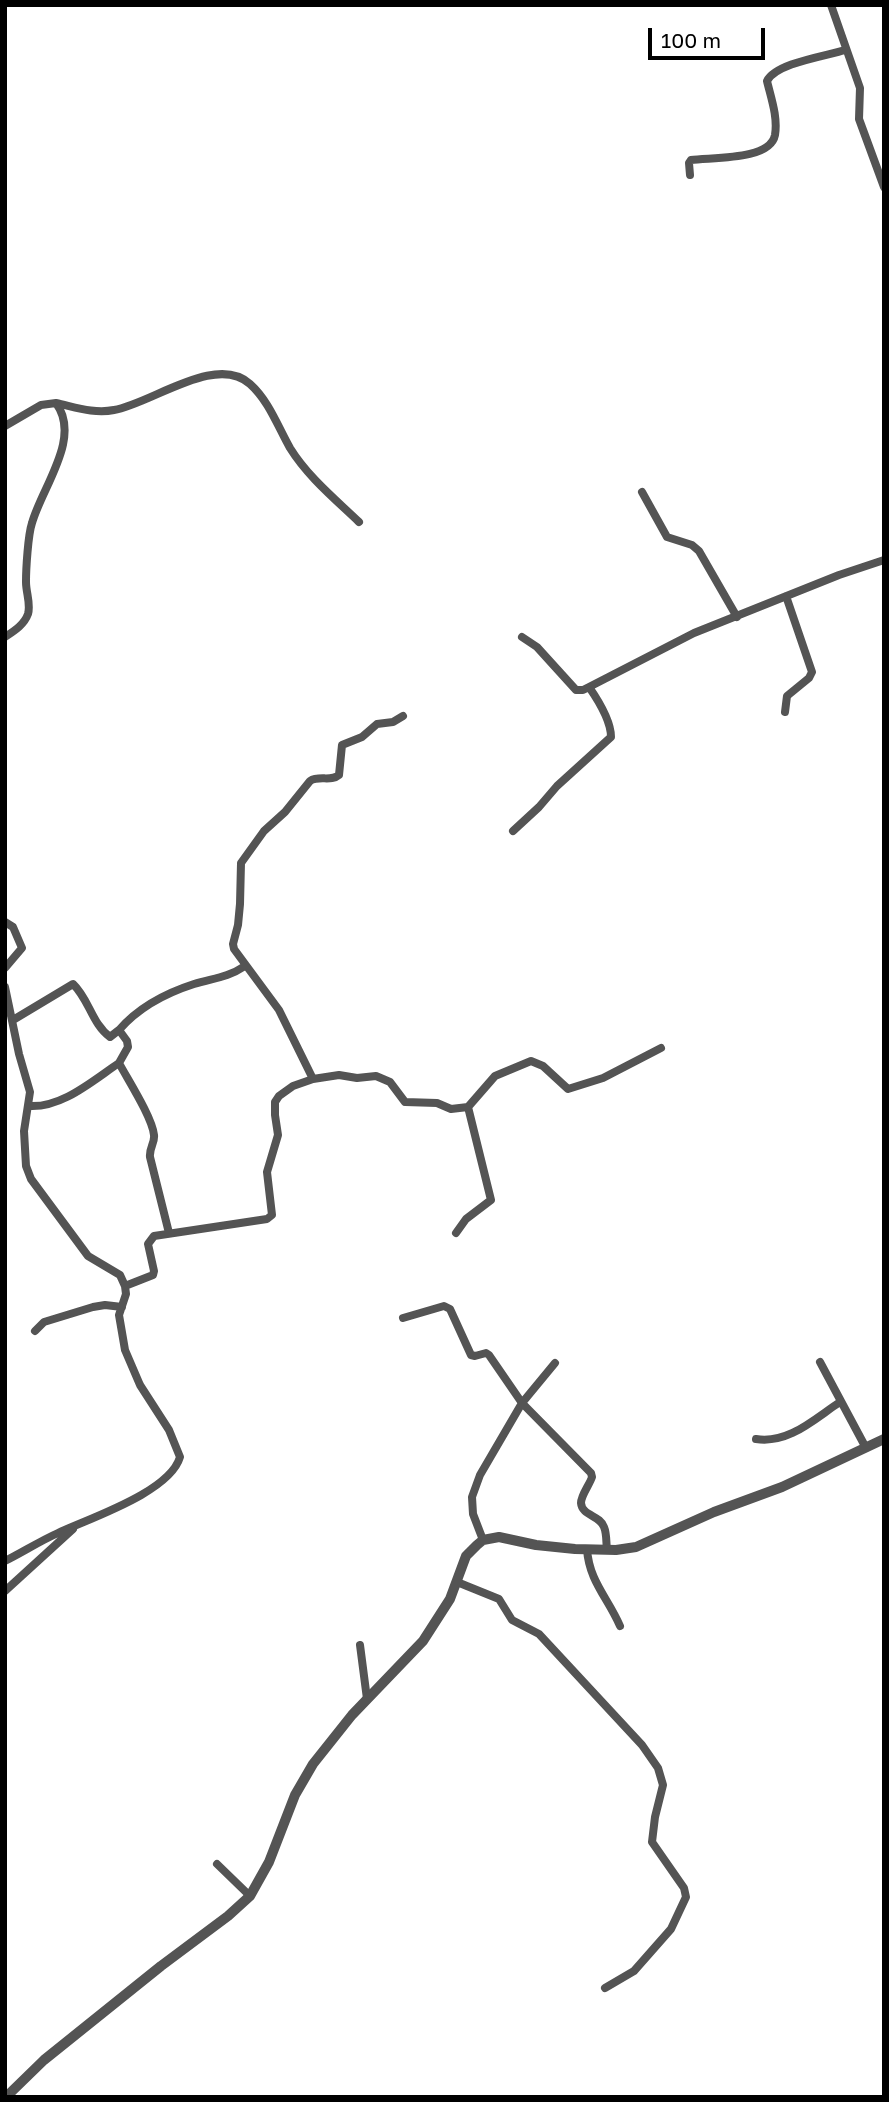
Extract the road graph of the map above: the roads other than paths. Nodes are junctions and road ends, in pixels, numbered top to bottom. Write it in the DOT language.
graph roads {
  1 [pos="831,5"];
  2 [pos="845,50"];
  3 [pos="690,175"];
  4 [pos="884,187"];
  5 [pos="56,403"];
  6 [pos="5,426"];
  7 [pos="642,492"];
  8 [pos="359,522"];
  9 [pos="884,560"];
  10 [pos="786,596"];
  11 [pos="737,617"];
  12 [pos="5,636"];
  13 [pos="522,637"];
  14 [pos="589,687"];
  15 [pos="785,712"];
  16 [pos="403,716"];
  17 [pos="513,831"];
  18 [pos="5,922"];
  19 [pos="245,966"];
  20 [pos="5,968"];
  21 [pos="5,987"];
  22 [pos="13,1020"];
  23 [pos="119,1030"];
  24 [pos="662,1048"];
  25 [pos="118,1063"];
  26 [pos="313,1079"];
  27 [pos="29,1106"];
  28 [pos="468,1107"];
  29 [pos="169,1233"];
  30 [pos="456,1233"];
  31 [pos="125,1286"];
  32 [pos="122,1307"];
  33 [pos="403,1318"];
  34 [pos="35,1331"];
  35 [pos="821,1362"];
  36 [pos="555,1363"];
  37 [pos="840,1402"];
  38 [pos="522,1403"];
  39 [pos="756,1439"];
  40 [pos="884,1439"];
  41 [pos="866,1448"];
  42 [pos="81,1522"];
  43 [pos="483,1540"];
  44 [pos="587,1549"];
  45 [pos="607,1550"];
  46 [pos="5,1561"];
  47 [pos="457,1582"];
  48 [pos="5,1591"];
  49 [pos="620,1626"];
  50 [pos="360,1645"];
  51 [pos="367,1699"];
  52 [pos="217,1864"];
  53 [pos="250,1896"];
  54 [pos="605,1988"];
  55 [pos="6,2097"];
  1 -- 2 [label="street"];
  2 -- 3 [label="street"];
  2 -- 4 [label="street"];
  5 -- 6 [label="street"];
  5 -- 8 [label="street"];
  5 -- 12 [label="street"];
  7 -- 11 [label="street"];
  9 -- 10 [label="street"];
  10 -- 11 [label="street"];
  10 -- 15 [label="street"];
  11 -- 14 [label="street"];
  13 -- 14 [label="street"];
  14 -- 17 [label="street"];
  16 -- 19 [label="street"];
  18 -- 20 [label="street"];
  19 -- 23 [label="street"];
  19 -- 26 [label="street"];
  21 -- 22 [label="street"];
  22 -- 23 [label="street"];
  22 -- 27 [label="street"];
  23 -- 25 [label="street"];
  24 -- 28 [label="street"];
  25 -- 27 [label="street"];
  25 -- 29 [label="street"];
  26 -- 28 [label="street"];
  26 -- 29 [label="street"];
  27 -- 31 [label="street"];
  28 -- 30 [label="street"];
  29 -- 31 [label="street"];
  31 -- 32 [label="street"];
  32 -- 34 [label="street"];
  32 -- 42 [label="street"];
  33 -- 38 [label="street"];
  35 -- 37 [label="street"];
  36 -- 38 [label="street"];
  37 -- 39 [label="street"];
  37 -- 41 [label="street"];
  38 -- 43 [label="street"];
  38 -- 45 [label="street"];
  40 -- 41 [label="street"];
  41 -- 45 [label="street"];
  42 -- 46 [label="street"];
  42 -- 48 [label="street"];
  43 -- 44 [label="street"];
  43 -- 47 [label="street"];
  44 -- 45 [label="street"];
  44 -- 49 [label="street"];
  47 -- 51 [label="street"];
  47 -- 54 [label="street"];
  50 -- 51 [label="street"];
  51 -- 53 [label="street"];
  52 -- 53 [label="street"];
  53 -- 55 [label="street"];
}
